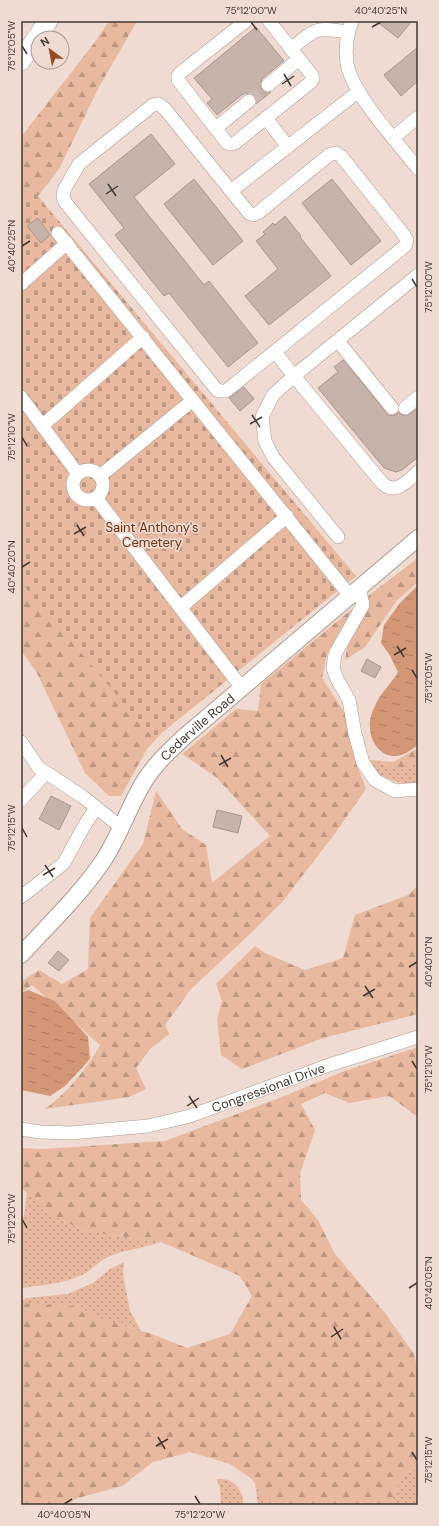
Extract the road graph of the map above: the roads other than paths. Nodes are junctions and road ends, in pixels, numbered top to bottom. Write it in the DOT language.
graph roads {
  1 [pos="48,21"];
  2 [pos="246,21"];
  3 [pos="269,21"];
  4 [pos="350,26"];
  5 [pos="295,54"];
  6 [pos="21,61"];
  7 [pos="268,85"];
  8 [pos="359,91"];
  9 [pos="249,101"];
  10 [pos="418,117"];
  11 [pos="266,118"];
  12 [pos="216,128"];
  13 [pos="393,138"];
  14 [pos="288,147"];
  15 [pos="418,169"];
  16 [pos="231,191"];
  17 [pos="58,232"];
  18 [pos="67,243"];
  19 [pos="418,276"];
  20 [pos="21,284"];
  21 [pos="143,337"];
  22 [pos="338,341"];
  23 [pos="275,352"];
  24 [pos="294,376"];
  25 [pos="21,397"];
  26 [pos="418,397"];
  27 [pos="193,400"];
  28 [pos="26,409"];
  29 [pos="42,426"];
  30 [pos="418,472"];
  31 [pos="78,474"];
  32 [pos="100,476"];
  33 [pos="96,498"];
  34 [pos="287,516"];
  35 [pos="338,537"];
  36 [pos="418,538"];
  37 [pos="355,592"];
  38 [pos="181,607"];
  39 [pos="242,688"];
  40 [pos="21,742"];
  41 [pos="46,773"];
  42 [pos="418,789"];
  43 [pos="21,800"];
  44 [pos="96,808"];
  45 [pos="122,828"];
  46 [pos="21,897"];
  47 [pos="21,954"];
  48 [pos="418,1037"];
  49 [pos="21,1129"];
  1 -- 6 [label="highway"];
  2 -- 12 [label="street"];
  3 -- 5 [label="street"];
  4 -- 5 [label="street"];
  4 -- 8 [label="street"];
  5 -- 7 [label="street"];
  5 -- 11 [label="street"];
  8 -- 13 [label="street"];
  8 -- 14 [label="street"];
  9 -- 12 [label="street"];
  10 -- 13 [label="street"];
  11 -- 12 [label="street"];
  11 -- 14 [label="street"];
  13 -- 15 [label="street"];
  14 -- 16 [label="street"];
  16 -- 23 [label="street"];
  16 -- 23 [label="street"];
  17 -- 18 [label="street"];
  18 -- 20 [label="street"];
  18 -- 21 [label="street"];
  19 -- 22 [label="street"];
  21 -- 27 [label="street"];
  21 -- 29 [label="street"];
  22 -- 24 [label="street"];
  22 -- 26 [label="street"];
  23 -- 24 [label="street"];
  24 -- 30 [label="street"];
  24 -- 35 [label="street"];
  25 -- 28 [label="street"];
  27 -- 32 [label="street"];
  27 -- 34 [label="street"];
  28 -- 29 [label="street"];
  29 -- 31 [label="street"];
  31 -- 32 [label="street"];
  31 -- 33 [label="street"];
  32 -- 33 [label="street"];
  33 -- 38 [label="street"];
  34 -- 37 [label="street"];
  34 -- 38 [label="street"];
  36 -- 37 [label="main road, Cedarville Road"];
  37 -- 39 [label="main road, Cedarville Road"];
  37 -- 42 [label="street"];
  38 -- 39 [label="street"];
  39 -- 45 [label="main road, Cedarville Road"];
  40 -- 41 [label="street"];
  41 -- 43 [label="street"];
  41 -- 44 [label="street"];
  44 -- 45 [label="street"];
  44 -- 46 [label="street"];
  45 -- 47 [label="main road, Cedarville Road"];
  48 -- 49 [label="street, Congressional Drive"];
}
